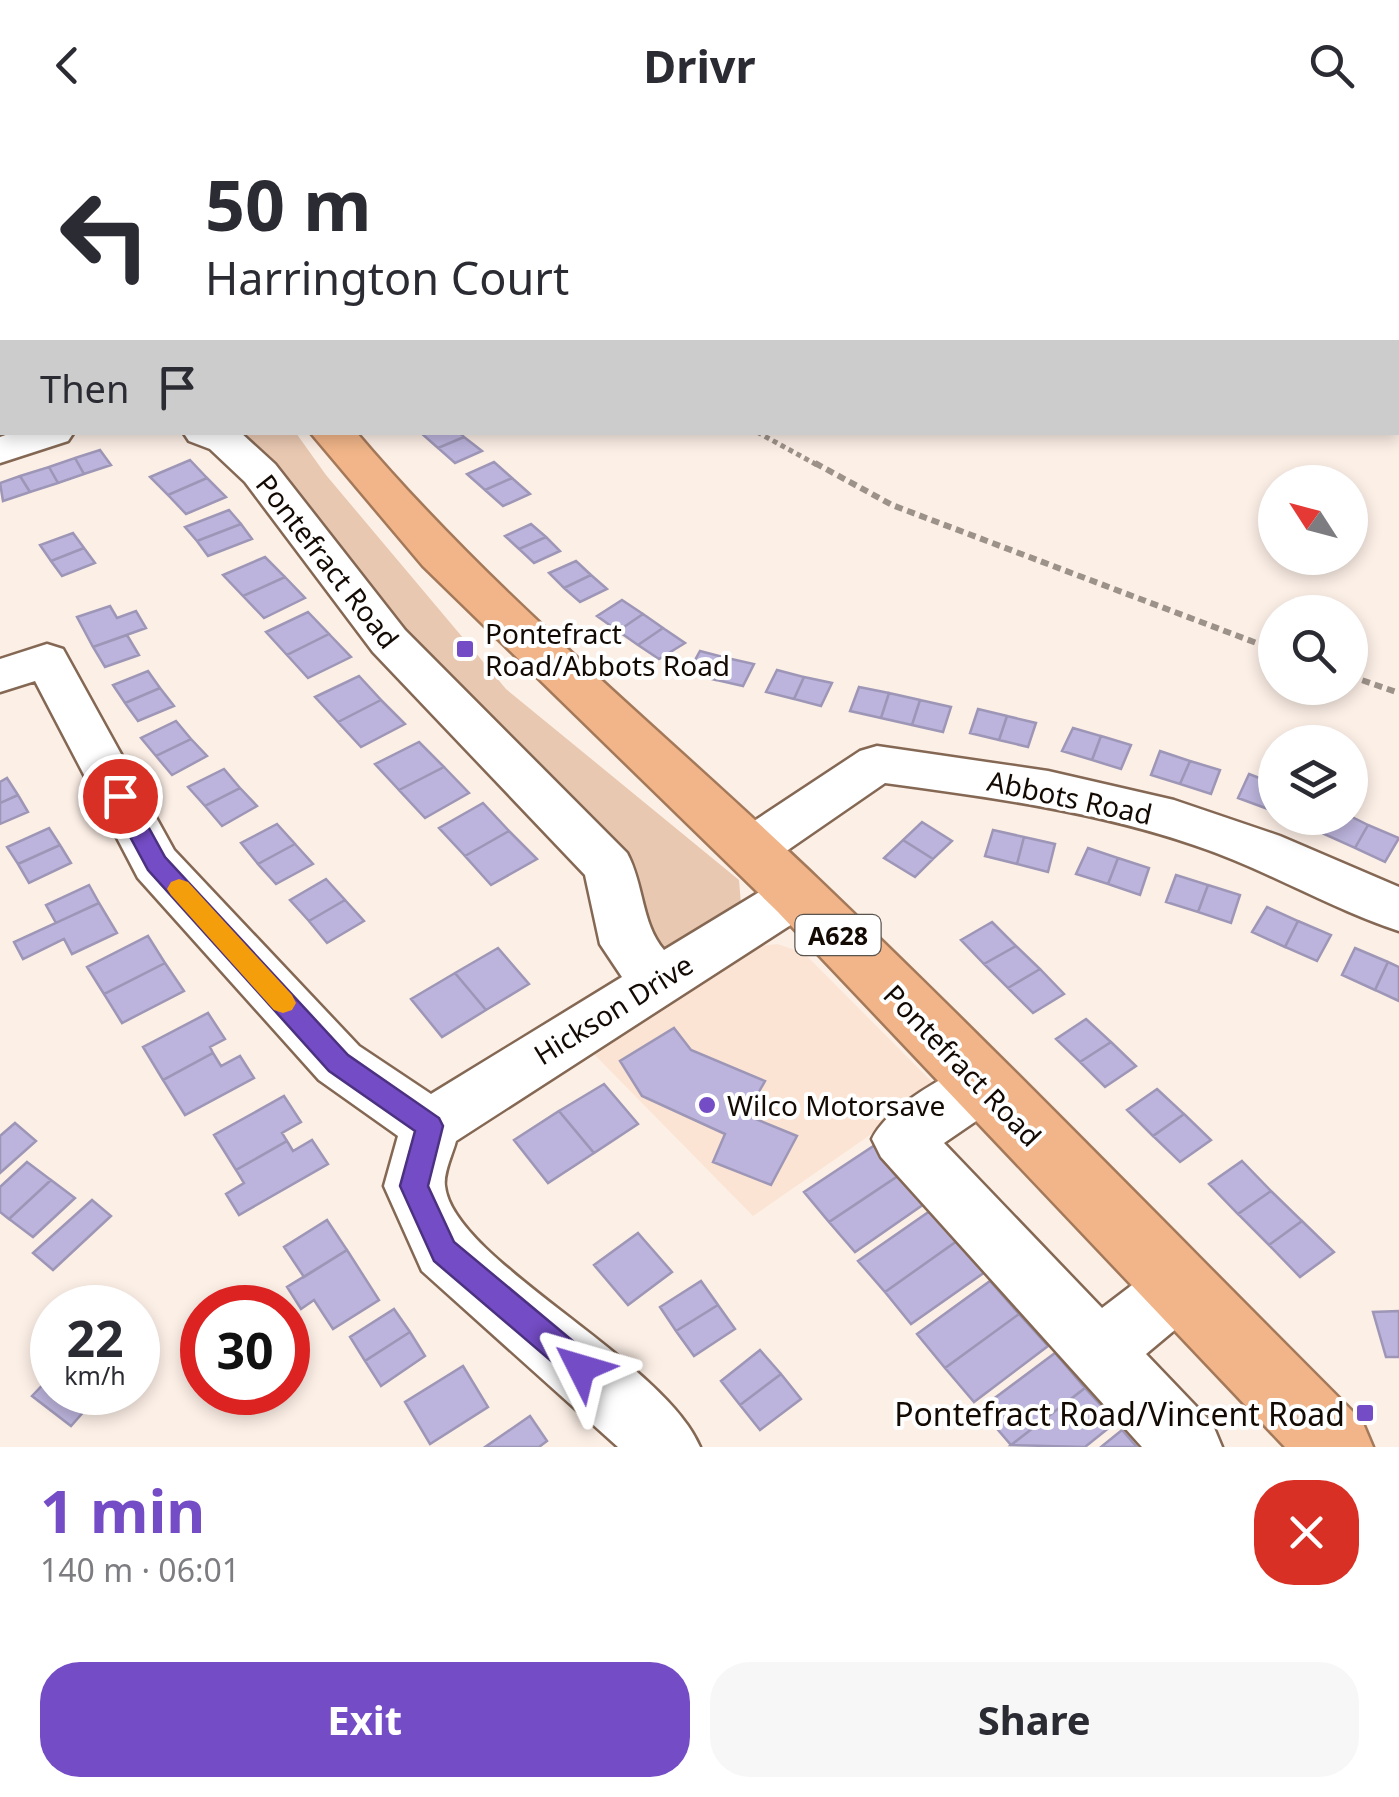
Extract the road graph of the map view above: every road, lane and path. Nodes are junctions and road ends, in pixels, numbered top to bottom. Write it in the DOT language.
graph roads {
  1 [pos="45,435"];
  2 [pos="211,435"];
  3 [pos="335,435"];
  4 [pos="763,435"];
  5 [pos="0,451"];
  6 [pos="1258,644"];
  7 [pos="0,676"];
  8 [pos="1368,683"];
  9 [pos="1399,694"];
  10 [pos="750,849"];
  11 [pos="798,894"];
  12 [pos="1399,910"];
  13 [pos="657,981"];
  14 [pos="983,1085"];
  15 [pos="430,1126"];
  16 [pos="1180,1287"];
  17 [pos="1099,1352"];
  18 [pos="666,1447"];
  19 [pos="1188,1447"];
  20 [pos="1336,1447"];
  1 -- 5 [label="street"];
  2 -- 13 [label="street, Pontefract Road"];
  3 -- 10 [label="highway, Pontefract Road / A628"];
  4 -- 6 [label="path"];
  7 -- 15 [label="street"];
  8 -- 9 [label="path"];
  10 -- 11 [label="highway, Pontefract Road / A628"];
  10 -- 12 [label="street, Abbots Road"];
  11 -- 13 [label="street, Hickson Drive"];
  11 -- 14 [label="highway, Pontefract Road / A628"];
  13 -- 15 [label="street, Hickson Drive"];
  14 -- 16 [label="highway, Pontefract Road / A628"];
  14 -- 17 [label="street"];
  15 -- 18 [label="street"];
  16 -- 17 [label="street"];
  16 -- 20 [label="highway, Pontefract Road / A628"];
  17 -- 19 [label="street"];
}
